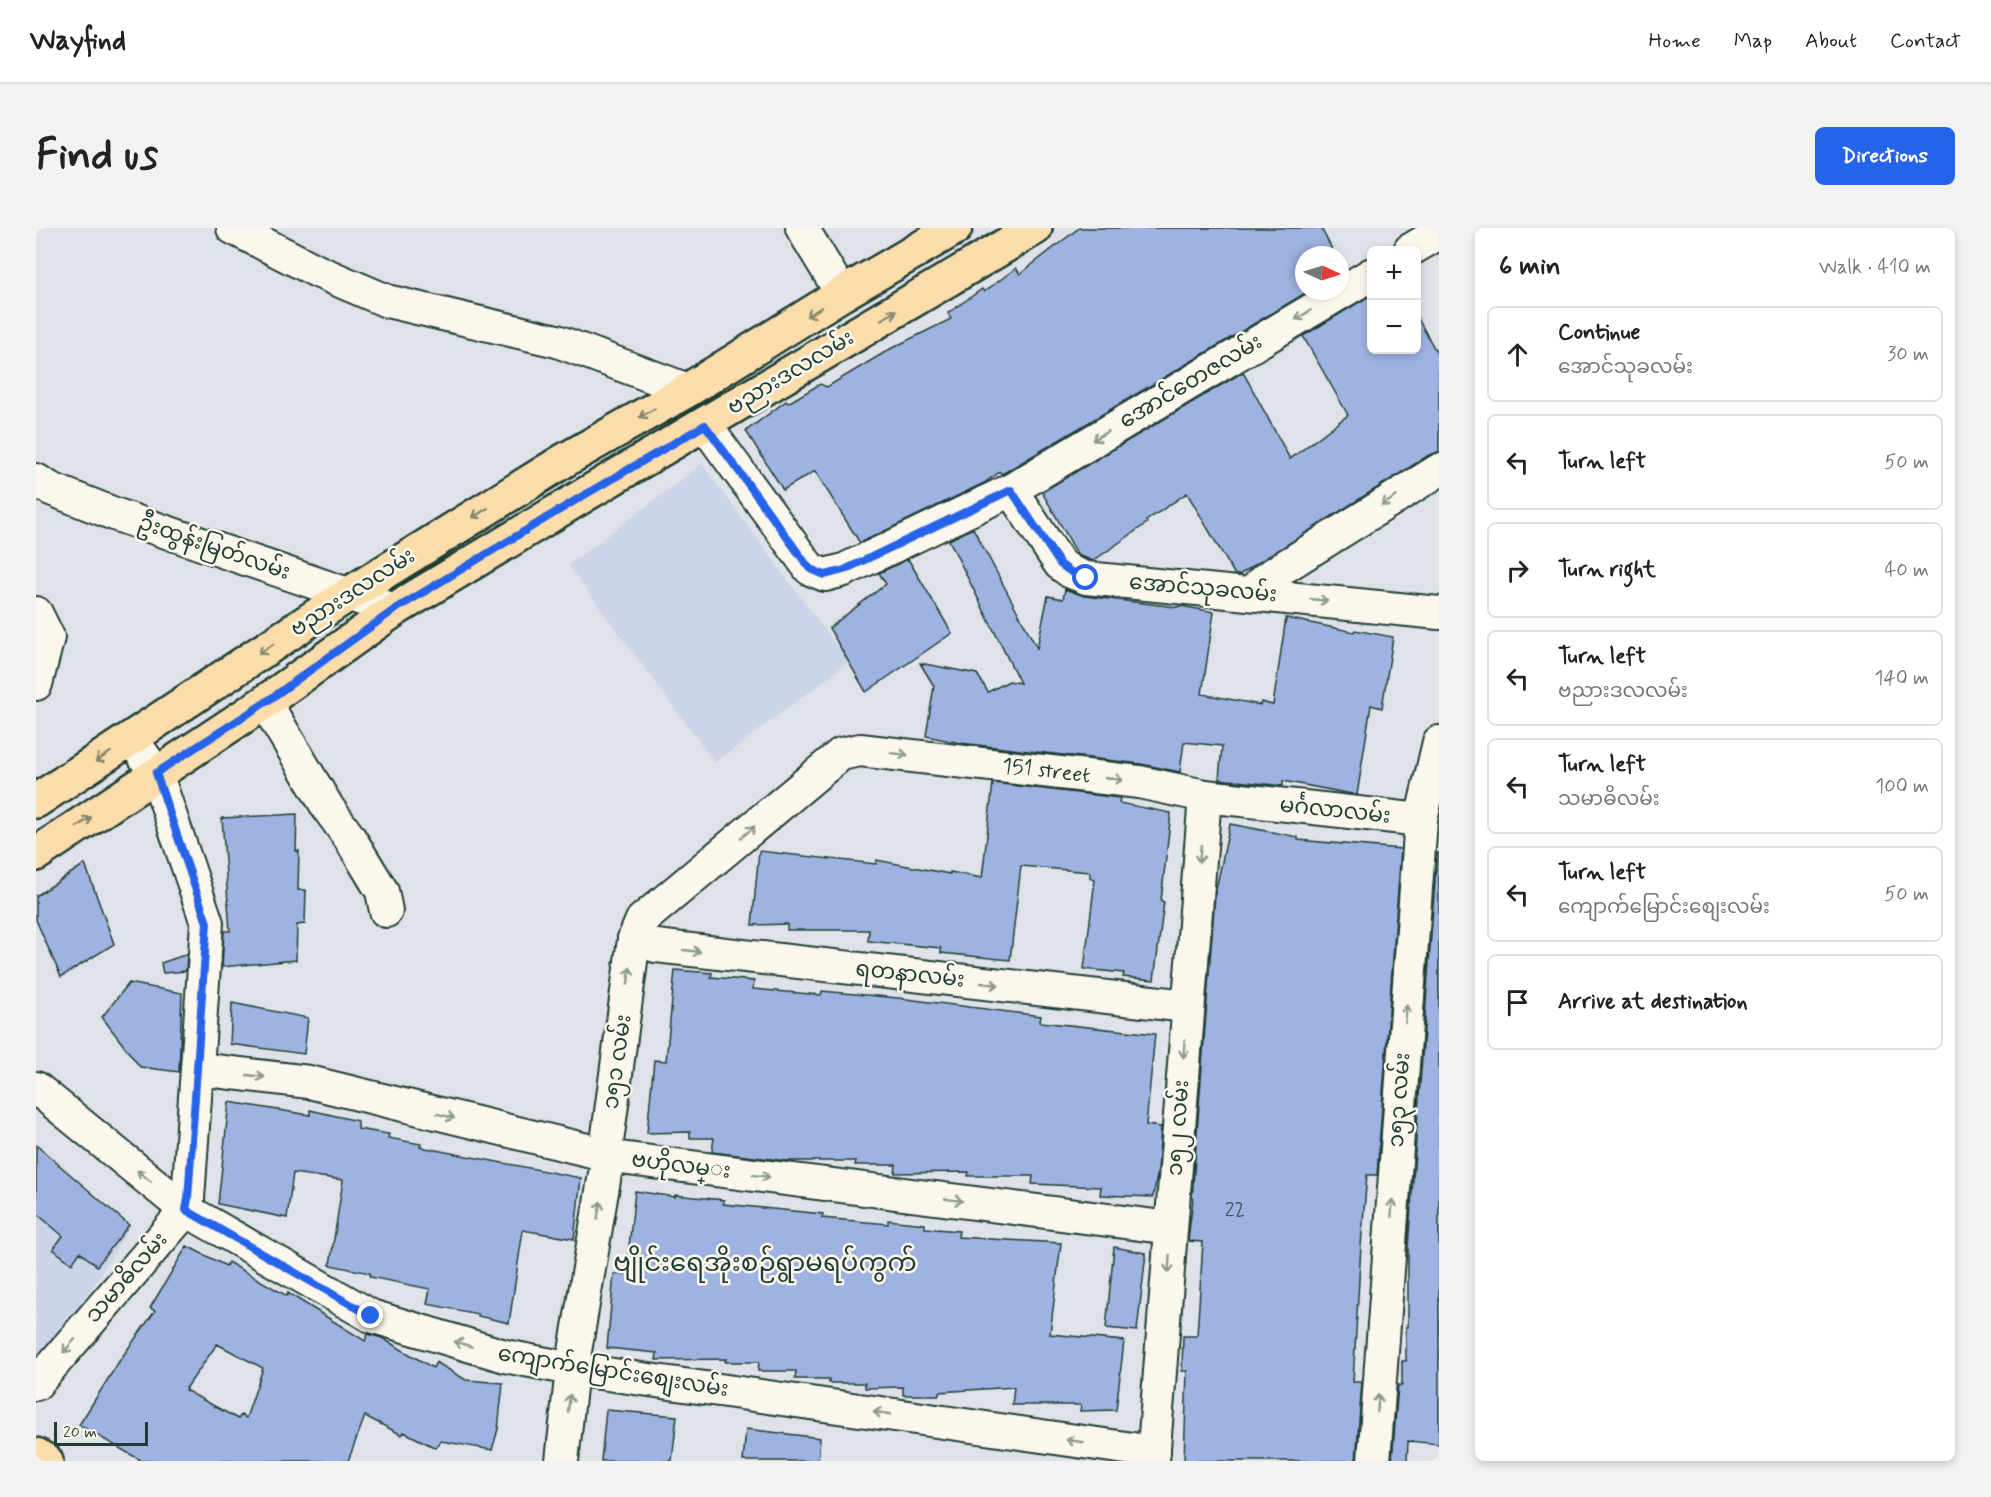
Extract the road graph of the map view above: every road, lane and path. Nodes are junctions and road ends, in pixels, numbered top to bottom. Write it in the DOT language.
graph roads {
  1 [pos="233,228"];
  2 [pos="802,228"];
  3 [pos="955,228"];
  4 [pos="1035,228"];
  5 [pos="1439,233"];
  6 [pos="1417,246"];
  7 [pos="1367,276"];
  8 [pos="842,294"];
  9 [pos="688,390"];
  10 [pos="705,425"];
  11 [pos="1439,470"];
  12 [pos="36,480"];
  13 [pos="1011,490"];
  14 [pos="1252,593"];
  15 [pos="350,594"];
  16 [pos="394,610"];
  17 [pos="36,613"];
  18 [pos="1439,613"];
  19 [pos="36,684"];
  20 [pos="266,702"];
  21 [pos="131,738"];
  22 [pos="1439,742"];
  23 [pos="841,754"];
  24 [pos="156,773"];
  25 [pos="1205,796"];
  26 [pos="36,801"];
  27 [pos="1250,801"];
  28 [pos="1420,820"];
  29 [pos="36,855"];
  30 [pos="386,911"];
  31 [pos="634,939"];
  32 [pos="1187,1006"];
  33 [pos="198,1069"];
  34 [pos="36,1088"];
  35 [pos="608,1156"];
  36 [pos="186,1210"];
  37 [pos="1171,1228"];
  38 [pos="572,1369"];
  39 [pos="36,1384"];
  40 [pos="36,1455"];
  41 [pos="1154,1457"];
  42 [pos="46,1461"];
  43 [pos="562,1461"];
  44 [pos="1374,1461"];
  1 -- 9 [label="street"];
  2 -- 8 [label="street"];
  3 -- 8 [label="main road, ဗညားဒလလမ်း"];
  10 -- 4 [label="main road, ဗညားဒလလမ်း, one-way"];
  5 -- 6 [label="street"];
  7 -- 13 [label="street, အောင်တေဇလမ်း, one-way"];
  8 -- 9 [label="main road, ဗညားဒလလမ်း, one-way"];
  9 -- 15 [label="main road, ဗညားဒလလမ်း, one-way"];
  10 -- 13 [label="street, အောင်တေဇလမ်း"];
  10 -- 16 [label="main road, ဗညားဒလလမ်း"];
  11 -- 14 [label="street, one-way"];
  12 -- 15 [label="street, ဦးထွန်းမြတ်လမ်း"];
  13 -- 14 [label="street, အောင်သုခလမ်း"];
  14 -- 18 [label="street, အောင်သုခလမ်း, one-way"];
  15 -- 16 [label="street, ဦးထွန်းမြတ်လမ်း"];
  15 -- 21 [label="main road, ဗညားဒလလမ်း, one-way"];
  16 -- 20 [label="main road, ဗညားဒလလမ်း"];
  17 -- 19 [label="street"];
  20 -- 24 [label="main road, ဗညားဒလလမ်း"];
  20 -- 30 [label="street"];
  21 -- 24 [label="street"];
  21 -- 26 [label="main road, ဗညားဒလလမ်း, one-way"];
  22 -- 28 [label="street, ၁၅၃ လမ်း"];
  23 -- 25 [label="street, 151 street, one-way"];
  31 -- 23 [label="street, ၁၅၁ လမ်း, one-way"];
  29 -- 24 [label="main road, ဗညားဒလလမ်း, one-way"];
  24 -- 33 [label="street"];
  25 -- 27 [label="street, 151 street"];
  25 -- 32 [label="street, ၁၅၂ လမ်း, one-way"];
  27 -- 28 [label="street, မင်္ဂလာလမ်း"];
  44 -- 28 [label="street, ၁၅၃ လမ်း, one-way"];
  31 -- 32 [label="street, ရတနာလမ်း, one-way"];
  35 -- 31 [label="street, ၁၅၁ လမ်း, one-way"];
  32 -- 37 [label="street, ၁၅၂ လမ်း, one-way"];
  33 -- 35 [label="street, ဗဟိုလမ္း, one-way"];
  33 -- 36 [label="street"];
  36 -- 34 [label="street, ကျောက်မြောင်းစျေးလမ်း, one-way"];
  35 -- 37 [label="street, ဗဟိုလမ္း, one-way"];
  38 -- 35 [label="street, ၁၅၁ လမ်း, one-way"];
  38 -- 36 [label="street, ကျောက်မြောင်းစျေးလမ်း, one-way"];
  36 -- 39 [label="street, သမာဓိလမ်း, one-way"];
  37 -- 41 [label="street, ၁၅၂ လမ်း, one-way"];
  41 -- 38 [label="street, ကျောက်မြောင်းစျေးလမ်း, one-way"];
  43 -- 38 [label="street, ၁၅၁ လမ်း, one-way"];
  40 -- 42 [label="main road"];
}
